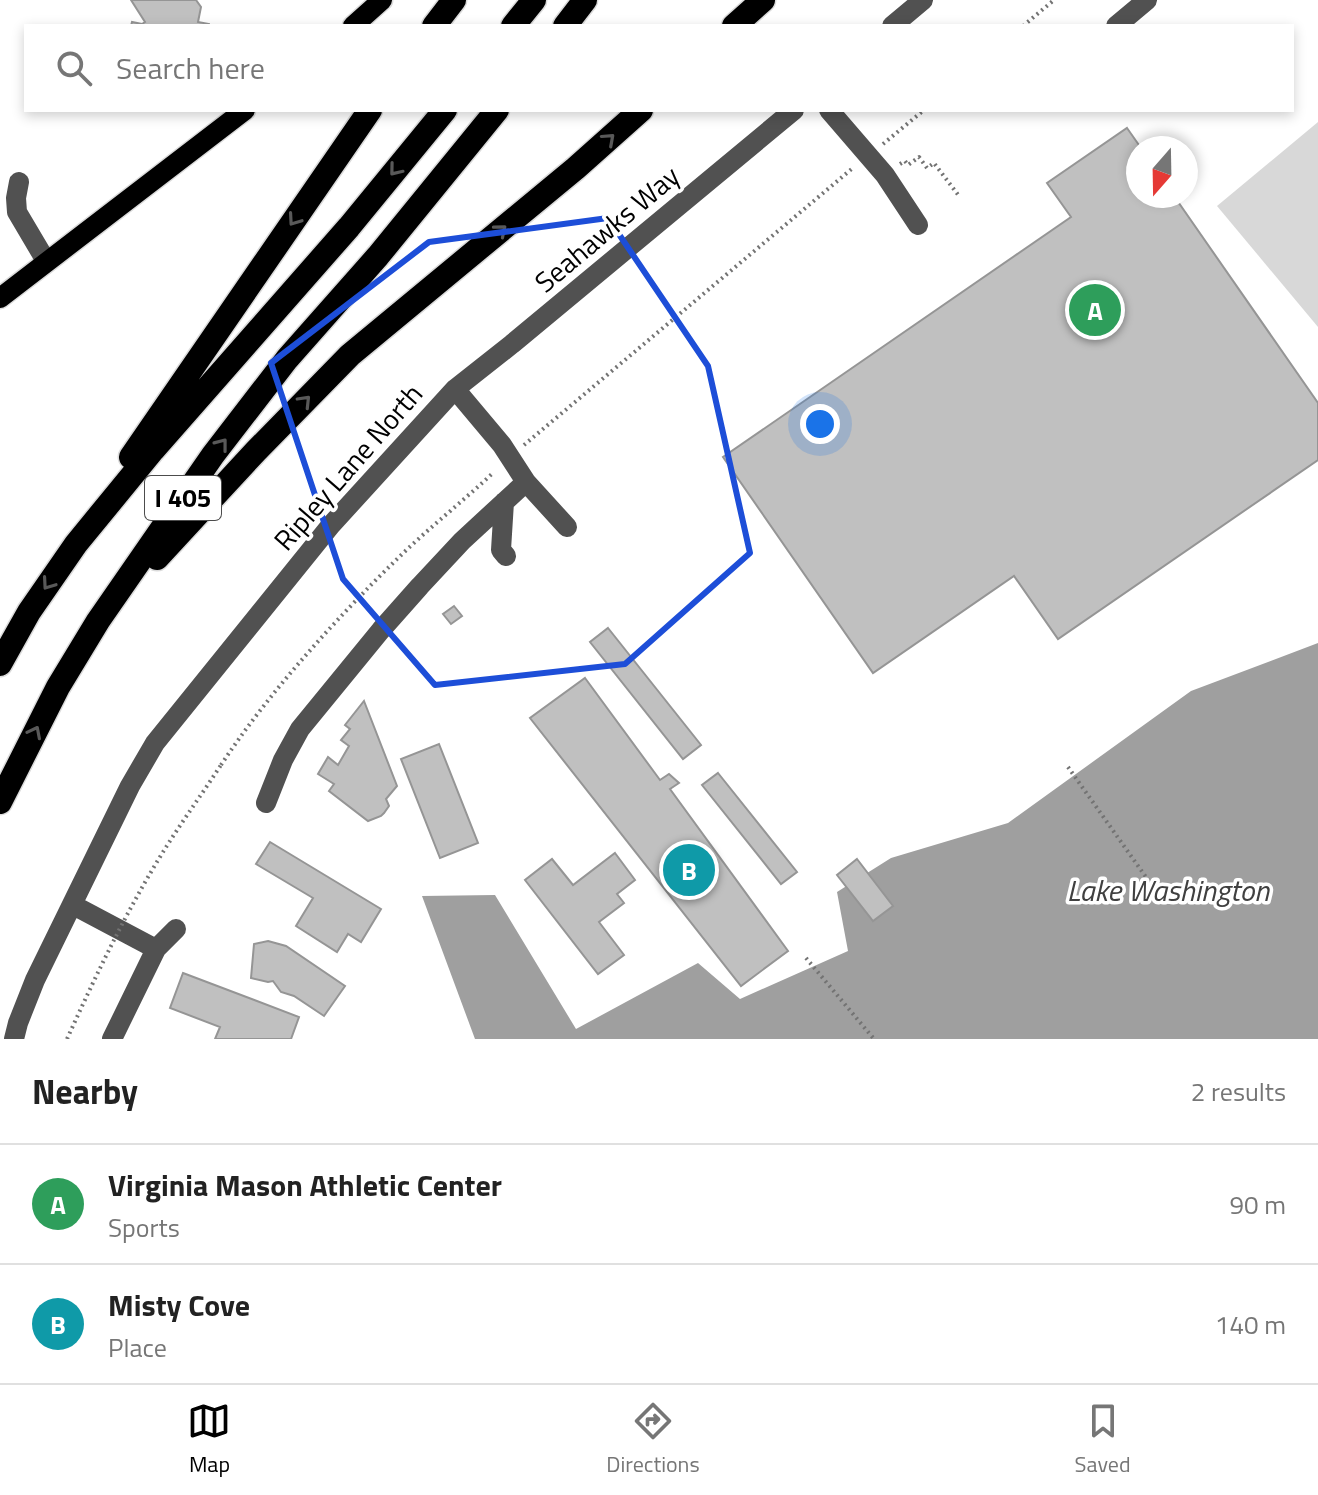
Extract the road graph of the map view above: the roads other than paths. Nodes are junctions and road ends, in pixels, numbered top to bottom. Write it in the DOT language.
graph roads {
  1 [pos="454,0"];
  2 [pos="534,0"];
  3 [pos="585,0"];
  4 [pos="763,0"];
  5 [pos="923,0"];
  6 [pos="1147,0"];
  7 [pos="375,3"];
  8 [pos="355,24"];
  9 [pos="436,24"];
  10 [pos="515,24"];
  11 [pos="567,24"];
  12 [pos="736,24"];
  13 [pos="894,24"];
  14 [pos="1118,24"];
  15 [pos="242,112"];
  16 [pos="369,112"];
  17 [pos="443,112"];
  18 [pos="495,112"];
  19 [pos="639,112"];
  20 [pos="792,112"];
  21 [pos="831,112"];
  22 [pos="19,182"];
  23 [pos="918,225"];
  24 [pos="46,261"];
  25 [pos="0,298"];
  26 [pos="455,389"];
  27 [pos="526,482"];
  28 [pos="504,502"];
  29 [pos="567,527"];
  30 [pos="76,544"];
  31 [pos="506,556"];
  32 [pos="98,621"];
  33 [pos="0,664"];
  34 [pos="0,802"];
  35 [pos="266,803"];
  36 [pos="73,905"];
  37 [pos="176,929"];
  38 [pos="156,949"];
  39 [pos="14,1039"];
  40 [pos="112,1039"];
  1 -- 9 [label="highway"];
  2 -- 10 [label="highway"];
  3 -- 11 [label="highway"];
  4 -- 12 [label="highway"];
  5 -- 13 [label="street"];
  6 -- 14 [label="street"];
  7 -- 8 [label="main road"];
  15 -- 24 [label="main road"];
  16 -- 30 [label="highway, one-way"];
  17 -- 30 [label="highway, I 405, one-way"];
  32 -- 18 [label="highway, I 405, one-way"];
  32 -- 19 [label="highway, one-way"];
  20 -- 26 [label="street, Seahawks Way"];
  21 -- 23 [label="street"];
  22 -- 24 [label="street"];
  24 -- 25 [label="main road"];
  26 -- 27 [label="street, Ripley Lane North"];
  26 -- 36 [label="street, Ripley Lane North"];
  27 -- 28 [label="street"];
  27 -- 29 [label="street, Ripley Lane North"];
  28 -- 31 [label="street"];
  28 -- 35 [label="street"];
  30 -- 33 [label="highway, I 405, one-way"];
  34 -- 32 [label="highway, I 405, one-way"];
  36 -- 38 [label="street"];
  36 -- 39 [label="street, Ripley Lane North"];
  37 -- 38 [label="street"];
  38 -- 40 [label="street"];
}
